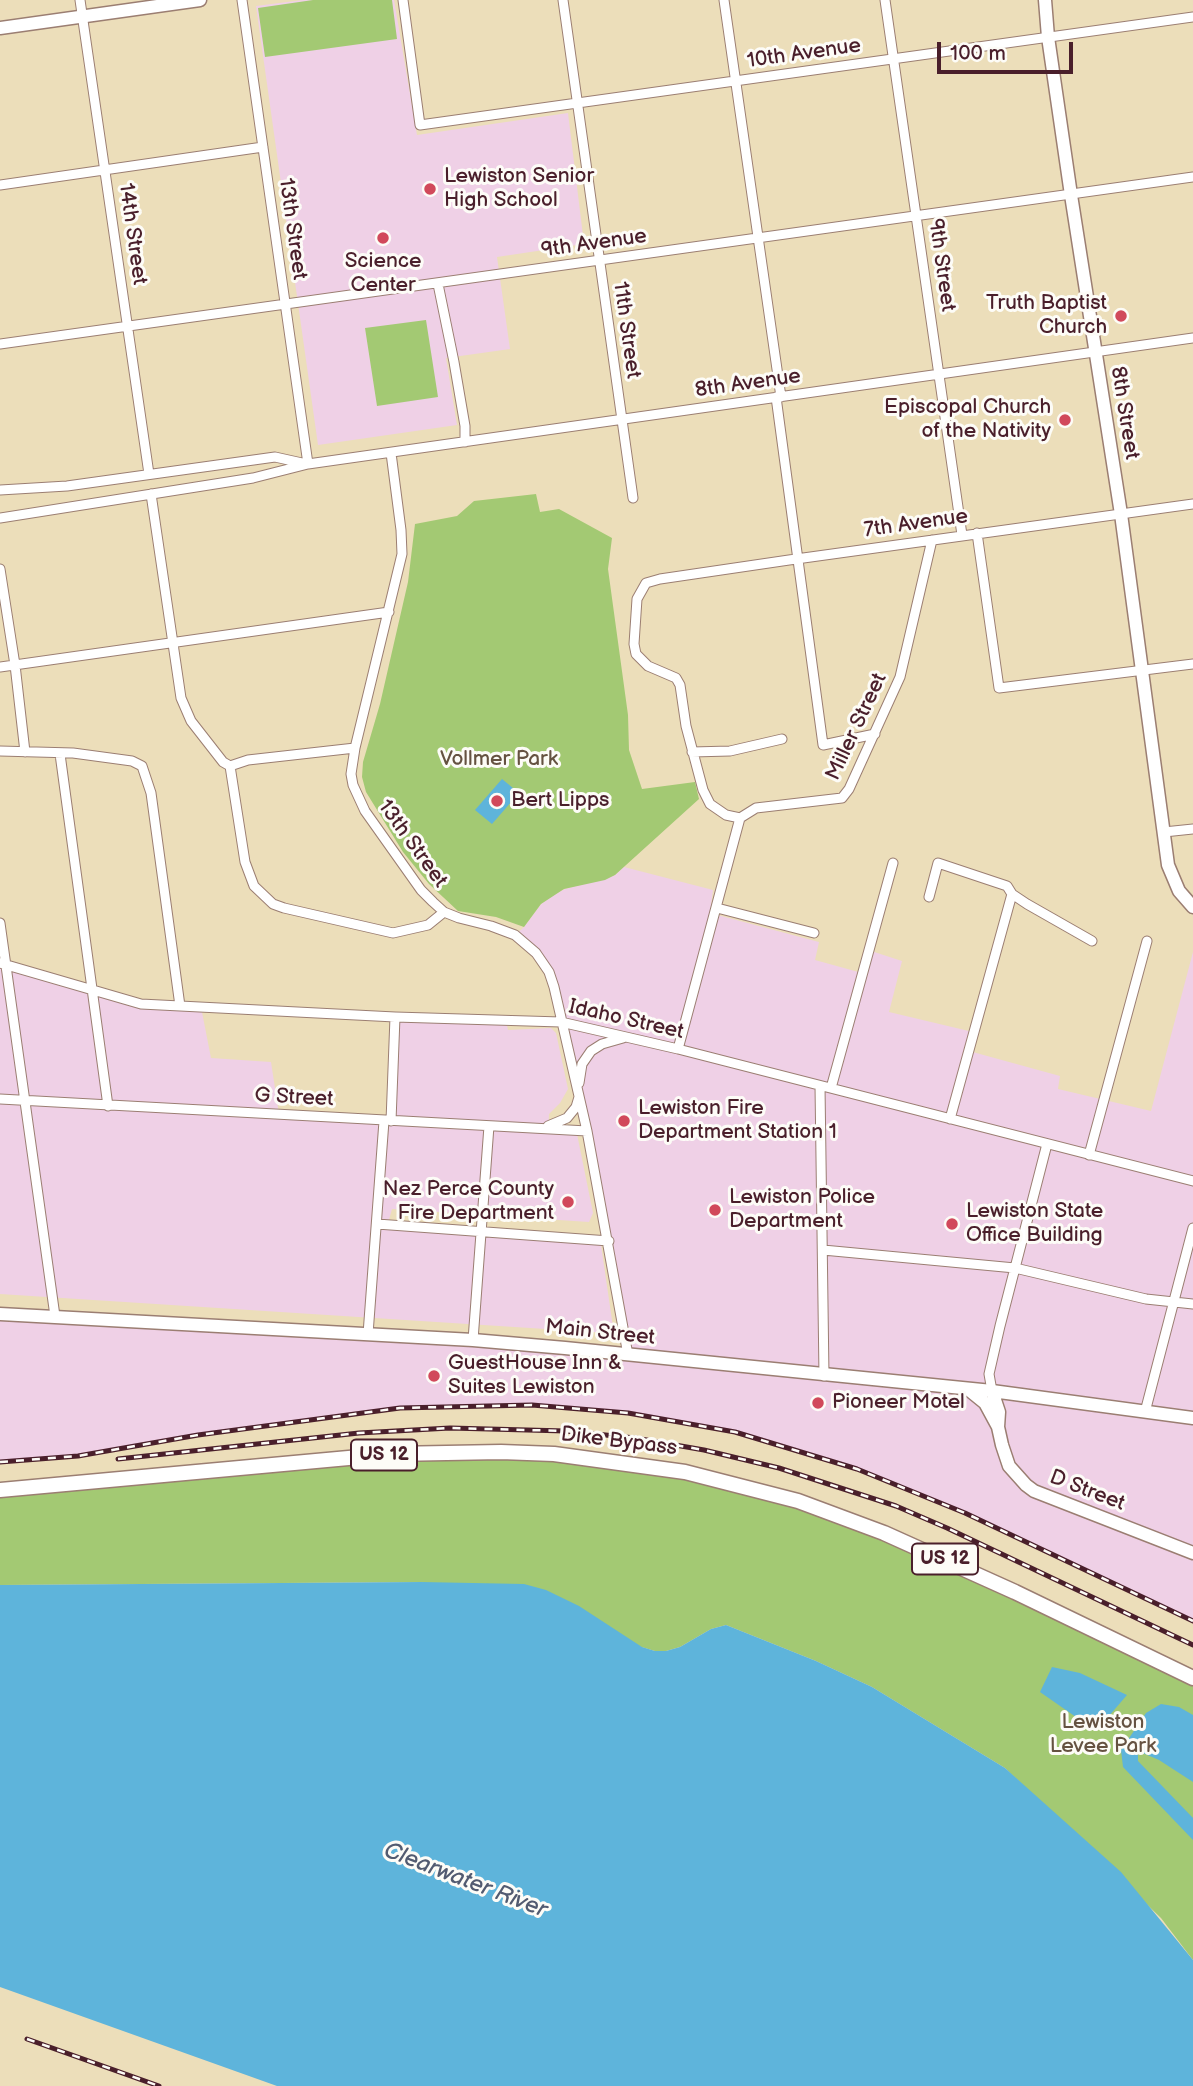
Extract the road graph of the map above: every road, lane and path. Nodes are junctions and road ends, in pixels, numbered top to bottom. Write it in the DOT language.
graph roads {
  1 [pos="80,0"];
  2 [pos="200,0"];
  3 [pos="242,0"];
  4 [pos="403,0"];
  5 [pos="563,0"];
  6 [pos="724,0"];
  7 [pos="885,0"];
  8 [pos="1045,0"];
  9 [pos="82,17"];
  10 [pos="1193,17"];
  11 [pos="0,28"];
  12 [pos="1048,37"];
  13 [pos="893,60"];
  14 [pos="735,81"];
  15 [pos="579,104"];
  16 [pos="263,147"];
  17 [pos="106,170"];
  18 [pos="1193,177"];
  19 [pos="0,185"];
  20 [pos="1070,195"];
  21 [pos="916,217"];
  22 [pos="758,240"];
  23 [pos="599,261"];
  24 [pos="438,284"];
  25 [pos="286,306"];
  26 [pos="128,328"];
  27 [pos="1193,338"];
  28 [pos="0,344"];
  29 [pos="1095,352"];
  30 [pos="938,375"];
  31 [pos="778,397"];
  32 [pos="622,419"];
  33 [pos="465,442"];
  34 [pos="391,453"];
  35 [pos="307,464"];
  36 [pos="149,474"];
  37 [pos="0,490"];
  38 [pos="151,494"];
  39 [pos="633,498"];
  40 [pos="1193,504"];
  41 [pos="1121,514"];
  42 [pos="0,517"];
  43 [pos="977,533"];
  44 [pos="962,535"];
  45 [pos="932,540"];
  46 [pos="799,558"];
  47 [pos="0,569"];
  48 [pos="389,612"];
  49 [pos="172,643"];
  50 [pos="1193,663"];
  51 [pos="15,665"];
  52 [pos="0,667"];
  53 [pos="1143,670"];
  54 [pos="875,734"];
  55 [pos="782,740"];
  56 [pos="355,748"];
  57 [pos="0,751"];
  58 [pos="24,752"];
  59 [pos="692,752"];
  60 [pos="60,754"];
  61 [pos="230,766"];
  62 [pos="740,818"];
  63 [pos="1193,829"];
  64 [pos="1164,832"];
  65 [pos="892,863"];
  66 [pos="1012,894"];
  67 [pos="929,897"];
  68 [pos="1193,907"];
  69 [pos="717,908"];
  70 [pos="444,912"];
  71 [pos="0,923"];
  72 [pos="814,933"];
  73 [pos="1092,941"];
  74 [pos="1147,941"];
  75 [pos="3,963"];
  76 [pos="92,990"];
  77 [pos="180,1006"];
  78 [pos="396,1017"];
  79 [pos="561,1021"];
  80 [pos="628,1037"];
  81 [pos="678,1049"];
  82 [pos="820,1086"];
  83 [pos="831,1088"];
  84 [pos="579,1097"];
  85 [pos="0,1100"];
  86 [pos="24,1101"];
  87 [pos="108,1106"];
  88 [pos="950,1119"];
  89 [pos="388,1121"];
  90 [pos="489,1126"];
  91 [pos="540,1129"];
  92 [pos="587,1131"];
  93 [pos="1047,1144"];
  94 [pos="1089,1155"];
  95 [pos="1193,1181"];
  96 [pos="377,1224"];
  97 [pos="1193,1228"];
  98 [pos="481,1232"];
  99 [pos="609,1241"];
  100 [pos="823,1250"];
  101 [pos="1016,1268"];
  102 [pos="1174,1303"];
  103 [pos="1193,1304"];
  104 [pos="0,1314"];
  105 [pos="55,1316"];
  106 [pos="368,1334"];
  107 [pos="473,1340"];
  108 [pos="628,1355"];
  109 [pos="824,1376"];
  110 [pos="969,1389"];
  111 [pos="992,1391"];
  112 [pos="1055,1400"];
  113 [pos="999,1412"];
  114 [pos="1144,1412"];
  115 [pos="1193,1418"];
  116 [pos="998,1427"];
  117 [pos="0,1490"];
  118 [pos="1193,1553"];
  119 [pos="1193,1678"];
  1 -- 9 [label="street, 14th Street"];
  2 -- 9 [label="main road"];
  3 -- 16 [label="street, 13th Street"];
  4 -- 15 [label="street, 10th Avenue"];
  5 -- 15 [label="street, 11th Street"];
  6 -- 14 [label="street"];
  7 -- 13 [label="street, 9th Street"];
  8 -- 12 [label="main road, 8th Street"];
  9 -- 11 [label="main road"];
  9 -- 17 [label="street, 14th Street"];
  10 -- 12 [label="street, 10th Avenue"];
  12 -- 13 [label="street, 10th Avenue"];
  12 -- 20 [label="main road, 8th Street"];
  13 -- 14 [label="street, 10th Avenue"];
  13 -- 21 [label="street, 9th Street"];
  14 -- 15 [label="street, 10th Avenue"];
  14 -- 22 [label="street"];
  15 -- 23 [label="street, 11th Street"];
  16 -- 17 [label="street"];
  16 -- 25 [label="street, 13th Street"];
  17 -- 19 [label="street"];
  17 -- 26 [label="street, 14th Street"];
  18 -- 20 [label="street, 9th Avenue"];
  20 -- 21 [label="street, 9th Avenue"];
  20 -- 29 [label="main road, 8th Street"];
  21 -- 22 [label="street, 9th Avenue"];
  21 -- 30 [label="street, 9th Street"];
  22 -- 23 [label="street, 9th Avenue"];
  22 -- 31 [label="street"];
  23 -- 24 [label="street, 9th Avenue"];
  23 -- 32 [label="street, 11th Street"];
  24 -- 25 [label="street, 9th Avenue"];
  24 -- 33 [label="street"];
  25 -- 26 [label="street, 9th Avenue"];
  25 -- 35 [label="street, 13th Street"];
  26 -- 28 [label="street, 9th Avenue"];
  26 -- 36 [label="street, 14th Street"];
  27 -- 29 [label="street, 8th Avenue"];
  29 -- 30 [label="street, 8th Avenue"];
  29 -- 41 [label="main road, 8th Street"];
  30 -- 31 [label="street, 8th Avenue"];
  30 -- 44 [label="street, 9th Street"];
  31 -- 32 [label="street, 8th Avenue"];
  31 -- 46 [label="street"];
  32 -- 33 [label="street, 8th Avenue"];
  32 -- 39 [label="street, 11th Street"];
  33 -- 34 [label="street, 8th Avenue"];
  34 -- 35 [label="street, 8th Avenue"];
  34 -- 48 [label="street, 13th Street"];
  35 -- 36 [label="street, 8th Avenue"];
  35 -- 38 [label="street, 8th Avenue"];
  36 -- 37 [label="street, 8th Avenue"];
  38 -- 42 [label="street, 8th Avenue"];
  38 -- 49 [label="street"];
  40 -- 41 [label="street, 7th Avenue"];
  41 -- 43 [label="street, 7th Avenue"];
  41 -- 53 [label="main road, 8th Street"];
  43 -- 44 [label="street, 7th Avenue"];
  43 -- 53 [label="street"];
  44 -- 45 [label="street, 7th Avenue"];
  45 -- 46 [label="street, 7th Avenue"];
  45 -- 54 [label="street, Miller Street"];
  46 -- 54 [label="street"];
  46 -- 59 [label="street, 7th Avenue"];
  47 -- 51 [label="street"];
  48 -- 49 [label="street"];
  48 -- 56 [label="street, 13th Street"];
  49 -- 51 [label="street"];
  49 -- 61 [label="street"];
  50 -- 53 [label="street"];
  51 -- 52 [label="street"];
  51 -- 58 [label="street"];
  53 -- 64 [label="main road, 8th Street"];
  54 -- 62 [label="street, Miller Street"];
  55 -- 59 [label="street"];
  56 -- 61 [label="street"];
  56 -- 70 [label="street, 13th Street"];
  57 -- 58 [label="street"];
  58 -- 60 [label="street"];
  59 -- 62 [label="street"];
  60 -- 76 [label="street"];
  60 -- 77 [label="street"];
  61 -- 70 [label="street"];
  62 -- 69 [label="street"];
  63 -- 64 [label="street"];
  64 -- 68 [label="main road, 8th Street"];
  65 -- 83 [label="street"];
  66 -- 67 [label="street"];
  66 -- 73 [label="street"];
  66 -- 88 [label="street"];
  69 -- 72 [label="street"];
  69 -- 81 [label="street"];
  70 -- 79 [label="street, 13th Street"];
  71 -- 75 [label="street"];
  74 -- 94 [label="street"];
  75 -- 76 [label="street, Idaho Street"];
  75 -- 86 [label="street"];
  76 -- 77 [label="street, Idaho Street"];
  76 -- 87 [label="street"];
  77 -- 78 [label="street, Idaho Street"];
  78 -- 79 [label="street, Idaho Street"];
  78 -- 89 [label="street"];
  79 -- 80 [label="street, Idaho Street"];
  79 -- 84 [label="street, 13th Street"];
  80 -- 81 [label="street, Idaho Street"];
  80 -- 84 [label="street"];
  81 -- 82 [label="street, Idaho Street"];
  82 -- 83 [label="street, Idaho Street"];
  82 -- 100 [label="street"];
  83 -- 88 [label="street, Idaho Street"];
  84 -- 91 [label="street"];
  84 -- 92 [label="street, 13th Street"];
  85 -- 86 [label="street, G Street"];
  86 -- 87 [label="street, G Street"];
  86 -- 105 [label="street"];
  87 -- 89 [label="street, G Street"];
  88 -- 93 [label="street, Idaho Street"];
  89 -- 90 [label="street, G Street"];
  89 -- 96 [label="street"];
  90 -- 91 [label="street, G Street"];
  90 -- 98 [label="street"];
  91 -- 92 [label="street, G Street"];
  92 -- 99 [label="street, 13th Street"];
  93 -- 94 [label="street, Idaho Street"];
  93 -- 101 [label="street"];
  94 -- 95 [label="street, Idaho Street"];
  96 -- 98 [label="street"];
  96 -- 106 [label="street"];
  97 -- 102 [label="street"];
  98 -- 99 [label="street"];
  98 -- 107 [label="street"];
  99 -- 108 [label="street, 13th Street"];
  100 -- 101 [label="street"];
  100 -- 109 [label="street"];
  101 -- 102 [label="street"];
  101 -- 111 [label="street"];
  102 -- 103 [label="street"];
  102 -- 114 [label="street"];
  104 -- 105 [label="main road, Main Street"];
  105 -- 106 [label="main road, Main Street"];
  106 -- 107 [label="main road, Main Street"];
  107 -- 108 [label="main road, Main Street"];
  108 -- 109 [label="main road, Main Street"];
  109 -- 110 [label="main road, Main Street"];
  110 -- 111 [label="main road, Main Street"];
  110 -- 116 [label="main road"];
  111 -- 112 [label="main road, Main Street"];
  111 -- 113 [label="main road, D Street"];
  112 -- 113 [label="main road"];
  112 -- 114 [label="main road, Main Street"];
  113 -- 116 [label="main road, D Street"];
  114 -- 115 [label="main road, Main Street"];
  116 -- 118 [label="main road, D Street"];
  117 -- 119 [label="highway, Dike Bypass / US 12"];
}
